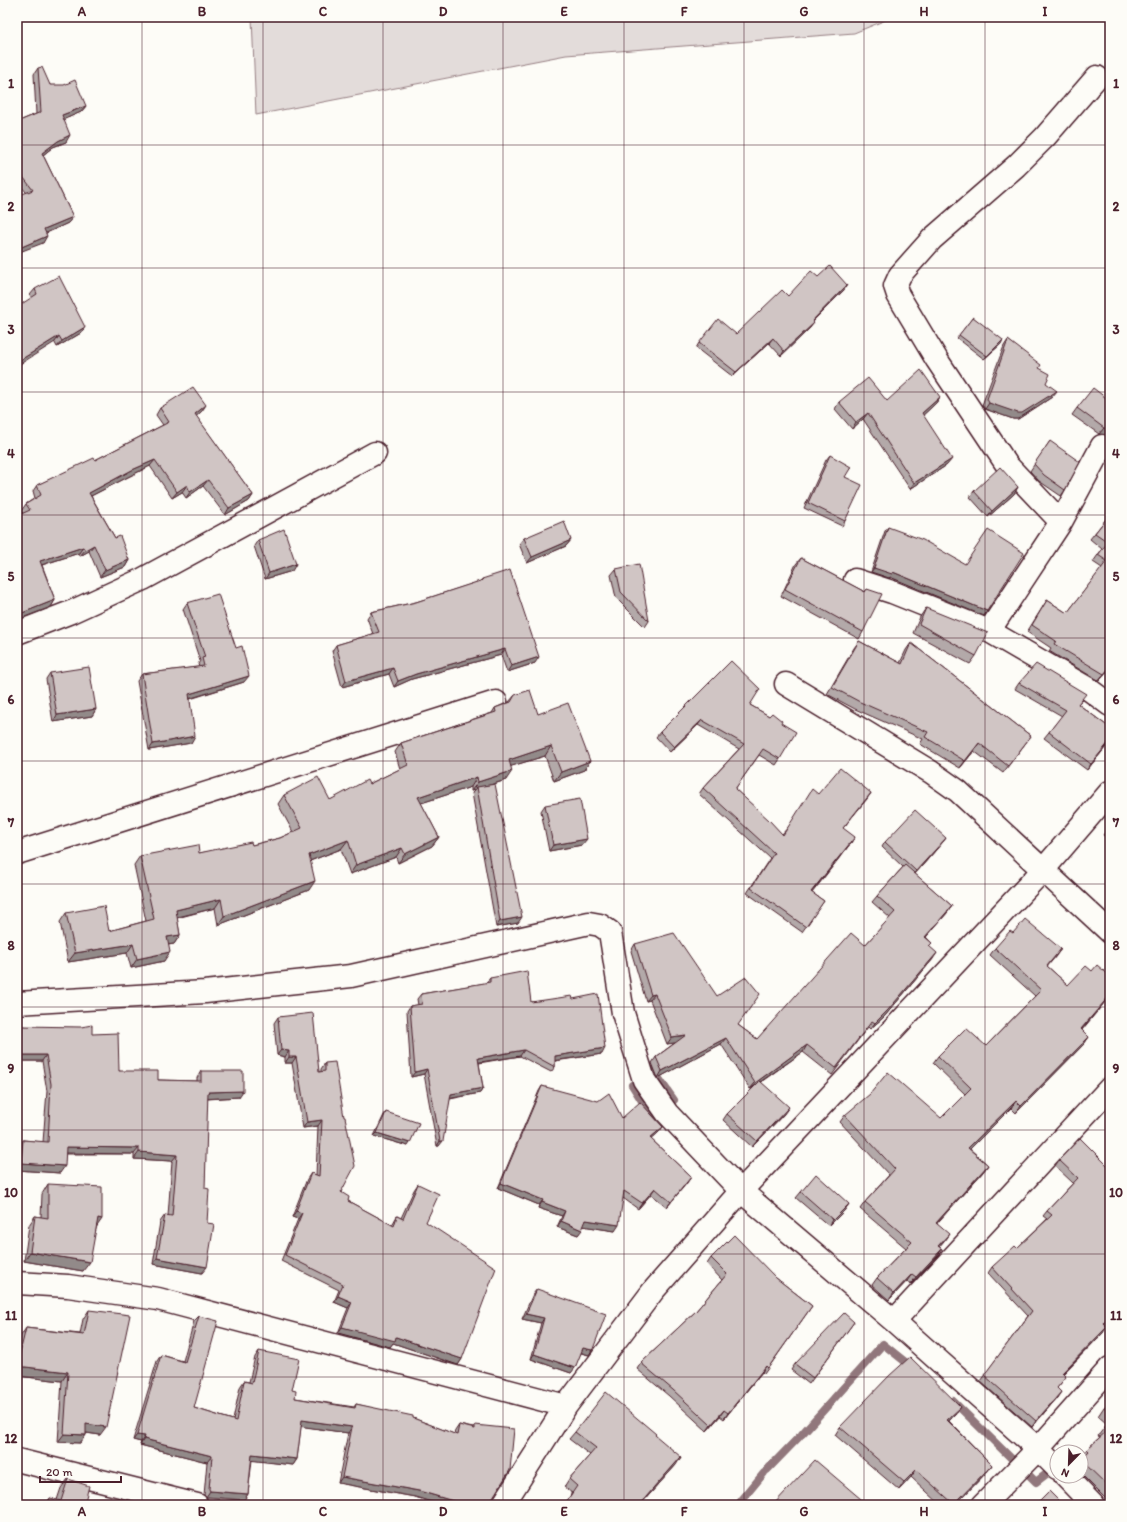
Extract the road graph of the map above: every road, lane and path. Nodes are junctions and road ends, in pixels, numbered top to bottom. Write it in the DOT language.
graph roads {
  1 [pos="1097,77"];
  2 [pos="1102,446"];
  3 [pos="375,453"];
  4 [pos="1062,522"];
  5 [pos="855,580"];
  6 [pos="989,631"];
  7 [pos="17,633"];
  8 [pos="786,684"];
  9 [pos="496,702"];
  10 [pos="1110,705"];
  11 [pos="1110,792"];
  12 [pos="17,853"];
  13 [pos="1043,870"];
  14 [pos="1110,932"];
  15 [pos="17,1003"];
  16 [pos="1110,1088"];
  17 [pos="741,1191"];
  18 [pos="17,1283"];
  19 [pos="894,1321"];
  20 [pos="1110,1368"];
  21 [pos="566,1406"];
  22 [pos="1038,1449"];
  23 [pos="17,1460"];
  24 [pos="1049,1460"];
  25 [pos="1073,1484"];
  26 [pos="190,1504"];
  27 [pos="503,1505"];
  28 [pos="983,1505"];
  29 [pos="1093,1505"];
  1 -- 4 [label="street"];
  2 -- 4 [label="street"];
  3 -- 7 [label="street"];
  4 -- 6 [label="street"];
  5 -- 6 [label="street"];
  6 -- 10 [label="street"];
  8 -- 13 [label="street"];
  9 -- 12 [label="street"];
  11 -- 13 [label="street"];
  13 -- 14 [label="street"];
  13 -- 17 [label="street"];
  15 -- 17 [label="street"];
  16 -- 19 [label="street"];
  17 -- 19 [label="street"];
  17 -- 21 [label="street"];
  18 -- 21 [label="street"];
  19 -- 22 [label="street"];
  20 -- 22 [label="street"];
  21 -- 27 [label="street"];
  22 -- 24 [label="street"];
  22 -- 28 [label="street"];
  23 -- 26 [label="street"];
  25 -- 29 [label="street"];
}
